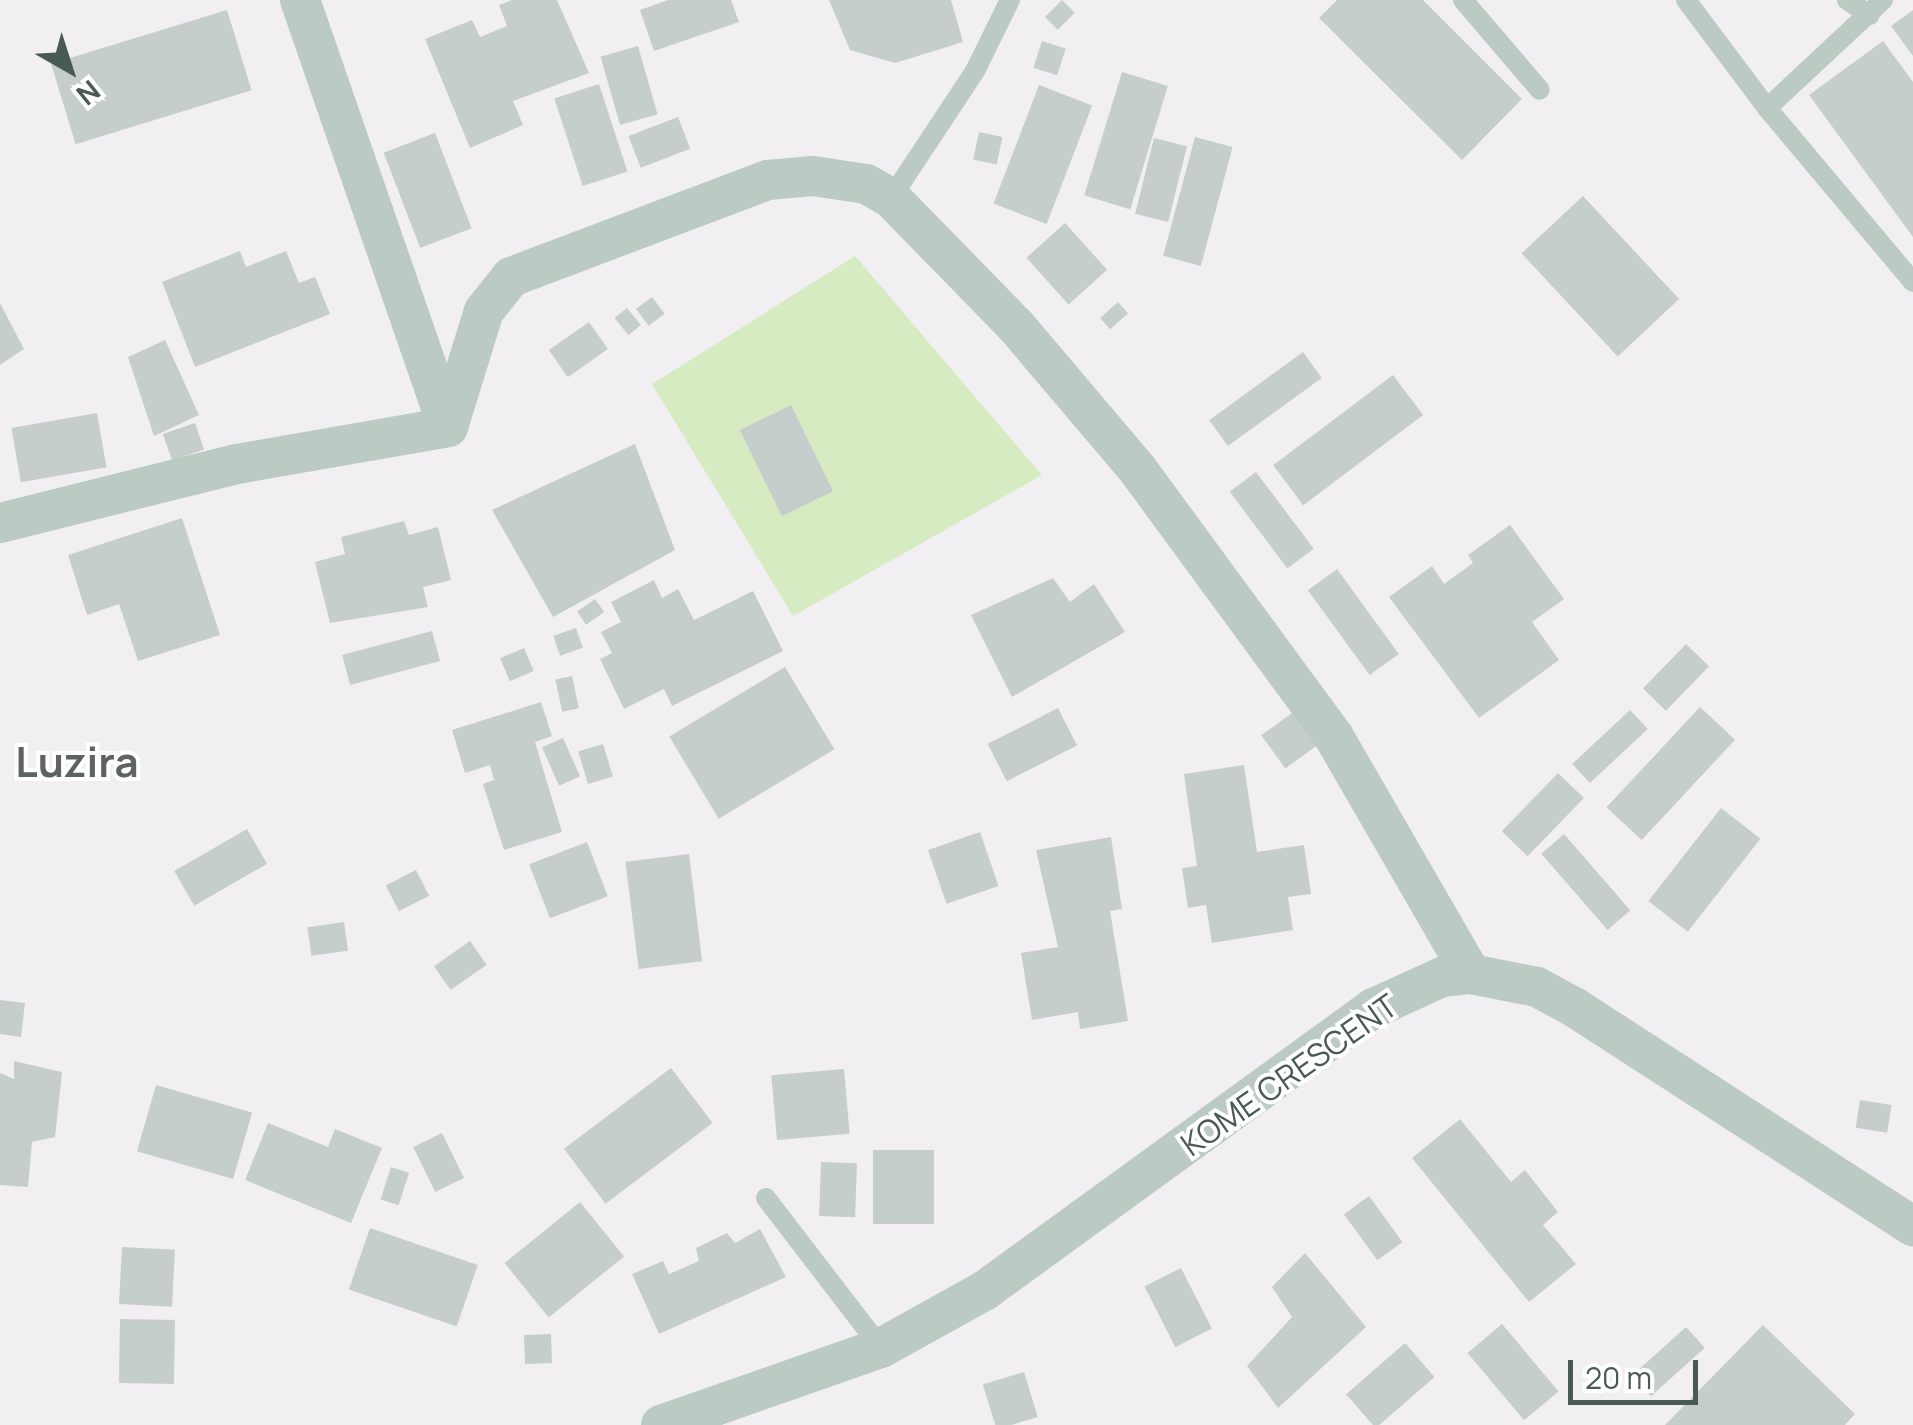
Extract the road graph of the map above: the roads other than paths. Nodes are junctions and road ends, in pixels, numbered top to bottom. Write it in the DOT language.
graph roads {
  1 [pos="300,0"];
  2 [pos="1010,0"];
  3 [pos="1463,0"];
  4 [pos="1686,0"];
  5 [pos="1847,0"];
  6 [pos="1876,8"];
  7 [pos="1540,90"];
  8 [pos="1767,108"];
  9 [pos="891,198"];
  10 [pos="1913,282"];
  11 [pos="448,427"];
  12 [pos="0,523"];
  13 [pos="1471,974"];
  14 [pos="766,1198"];
  15 [pos="1913,1226"];
  16 [pos="881,1348"];
  17 [pos="661,1425"];
  1 -- 11 [label="street"];
  2 -- 9 [label="lane"];
  3 -- 7 [label="lane"];
  4 -- 8 [label="lane"];
  5 -- 6 [label="lane"];
  6 -- 8 [label="lane"];
  8 -- 10 [label="lane"];
  9 -- 11 [label="street"];
  9 -- 13 [label="street"];
  11 -- 12 [label="street"];
  13 -- 15 [label="street, KOME CRESCENT"];
  13 -- 16 [label="street, KOME CRESCENT"];
  14 -- 16 [label="lane"];
  16 -- 17 [label="street, KOME CRESCENT"];
}
